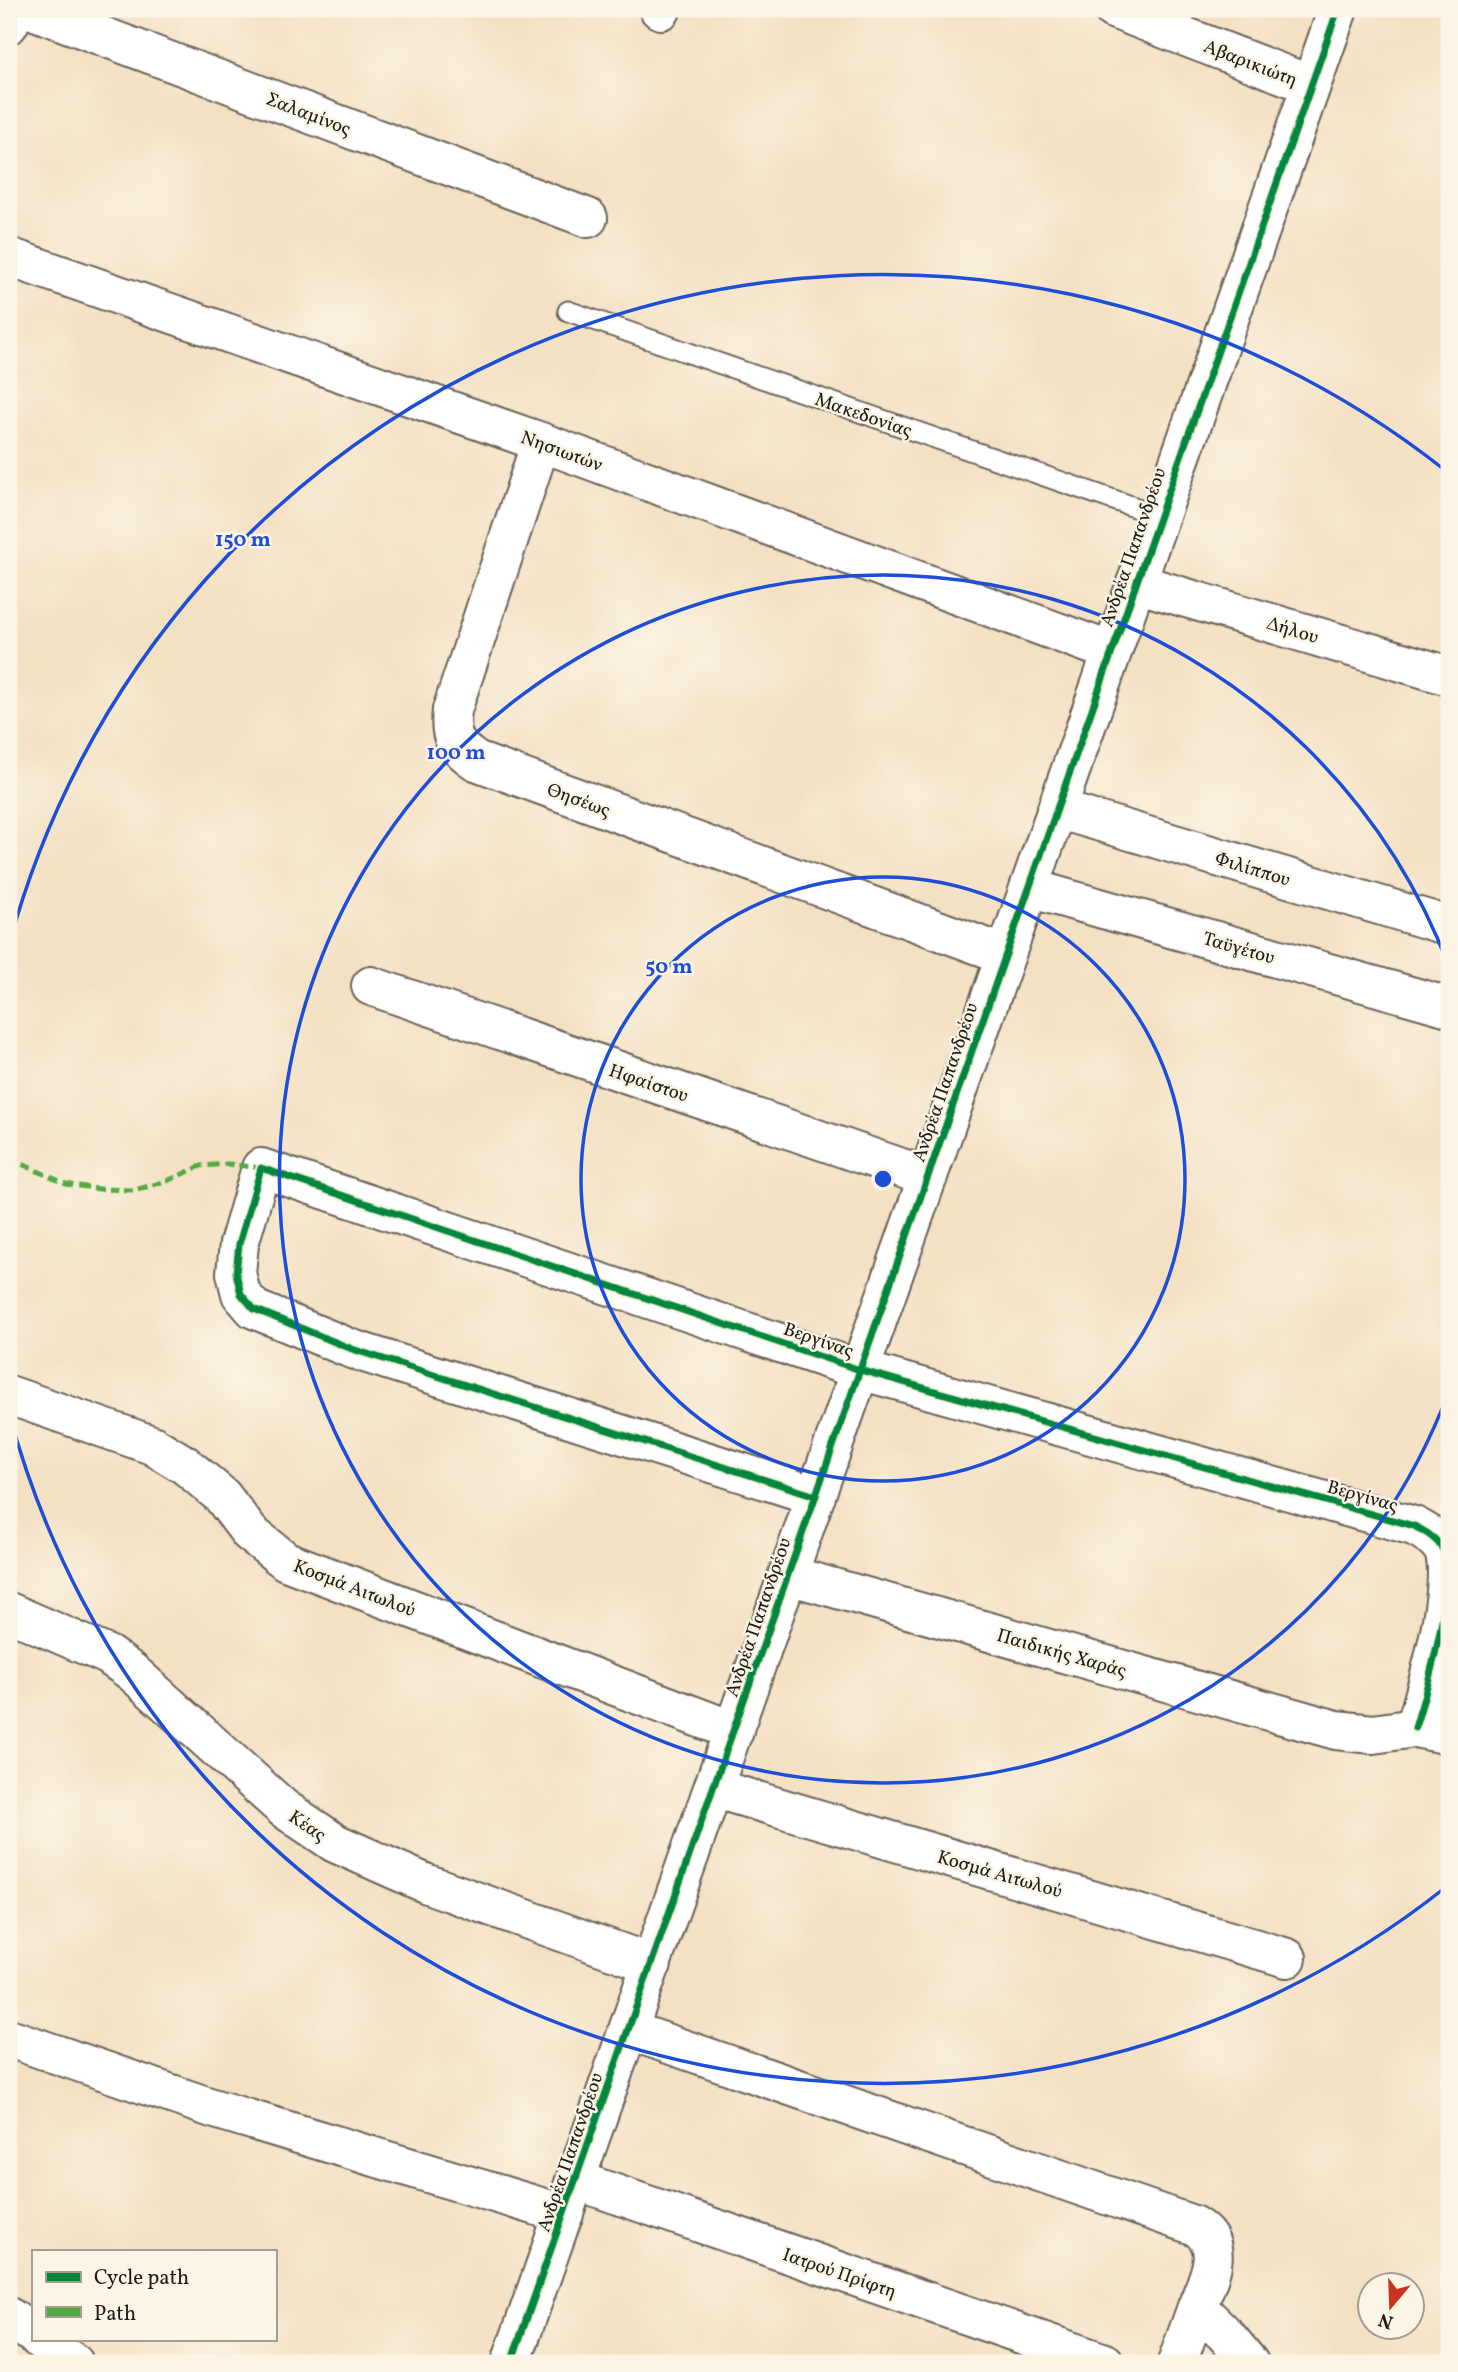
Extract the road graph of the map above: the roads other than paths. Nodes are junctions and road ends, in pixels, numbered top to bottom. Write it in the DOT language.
graph roads {
  1 [pos="15,9"];
  2 [pos="30,9"];
  3 [pos="1113,9"];
  4 [pos="1338,9"];
  5 [pos="9,24"];
  6 [pos="1311,85"];
  7 [pos="587,218"];
  8 [pos="9,257"];
  9 [pos="568,311"];
  10 [pos="541,442"];
  11 [pos="1160,516"];
  12 [pos="1136,583"];
  13 [pos="1112,652"];
  14 [pos="1449,676"];
  15 [pos="1057,809"];
  16 [pos="1029,888"];
  17 [pos="1449,926"];
  18 [pos="1006,954"];
  19 [pos="371,986"];
  20 [pos="1449,1007"];
  21 [pos="928,1177"];
  22 [pos="860,1370"];
  23 [pos="9,1395"];
  24 [pos="816,1496"];
  25 [pos="788,1575"];
  26 [pos="9,1612"];
  27 [pos="733,1731"];
  28 [pos="1432,1731"];
  29 [pos="713,1788"];
  30 [pos="1287,1958"];
  31 [pos="652,1964"];
  32 [pos="628,2030"];
  33 [pos="9,2038"];
  34 [pos="570,2197"];
  35 [pos="1198,2307"];
  36 [pos="9,2317"];
  37 [pos="32,2333"];
  38 [pos="41,2340"];
  39 [pos="74,2363"];
  40 [pos="511,2363"];
  41 [pos="1105,2363"];
  42 [pos="1177,2363"];
  43 [pos="1249,2363"];
  1 -- 5 [label="street"];
  2 -- 7 [label="street, Σαλαμίνος"];
  3 -- 6 [label="street, Αβαρικιώτη"];
  4 -- 6 [label="street, Ανδρέα Παπανδρέου"];
  6 -- 11 [label="street, Ανδρέα Παπανδρέου"];
  8 -- 10 [label="street, Νησιωτών"];
  9 -- 11 [label="lane, Μακεδονίας"];
  10 -- 13 [label="street, Νησιωτών"];
  10 -- 18 [label="street, Θησέως"];
  11 -- 12 [label="street, Ανδρέα Παπανδρέου"];
  12 -- 13 [label="street, Ανδρέα Παπανδρέου"];
  12 -- 14 [label="street, Δήλου"];
  13 -- 15 [label="street, Ανδρέα Παπανδρέου"];
  15 -- 16 [label="street, Ανδρέα Παπανδρέου"];
  15 -- 17 [label="street, Φιλίππου"];
  16 -- 18 [label="street, Ανδρέα Παπανδρέου"];
  16 -- 20 [label="street, Ταϋγέτου"];
  18 -- 21 [label="street, Ανδρέα Παπανδρέου"];
  19 -- 21 [label="street, Ηφαίστου"];
  21 -- 22 [label="street, Ανδρέα Παπανδρέου"];
  22 -- 24 [label="street, Ανδρέα Παπανδρέου"];
  22 -- 24 [label="street, Βεργίνας"];
  22 -- 28 [label="street, Βεργίνας"];
  23 -- 27 [label="street, Κοσμά Αιτωλού"];
  24 -- 25 [label="street, Ανδρέα Παπανδρέου"];
  25 -- 27 [label="street, Ανδρέα Παπανδρέου"];
  25 -- 28 [label="street, Παιδικής Χαράς"];
  26 -- 31 [label="street, Κέας"];
  27 -- 29 [label="street, Ανδρέα Παπανδρέου"];
  29 -- 30 [label="street, Κοσμά Αιτωλού"];
  29 -- 31 [label="street, Ανδρέα Παπανδρέου"];
  31 -- 32 [label="street, Ανδρέα Παπανδρέου"];
  32 -- 34 [label="street, Ανδρέα Παπανδρέου"];
  32 -- 35 [label="street"];
  33 -- 34 [label="street, Ιατρού Πρίφτη"];
  34 -- 40 [label="street, Ανδρέα Παπανδρέου"];
  34 -- 41 [label="street, Ιατρού Πρίφτη"];
  35 -- 42 [label="street"];
  35 -- 43 [label="street"];
  36 -- 37 [label="street"];
  38 -- 39 [label="street"];
}
